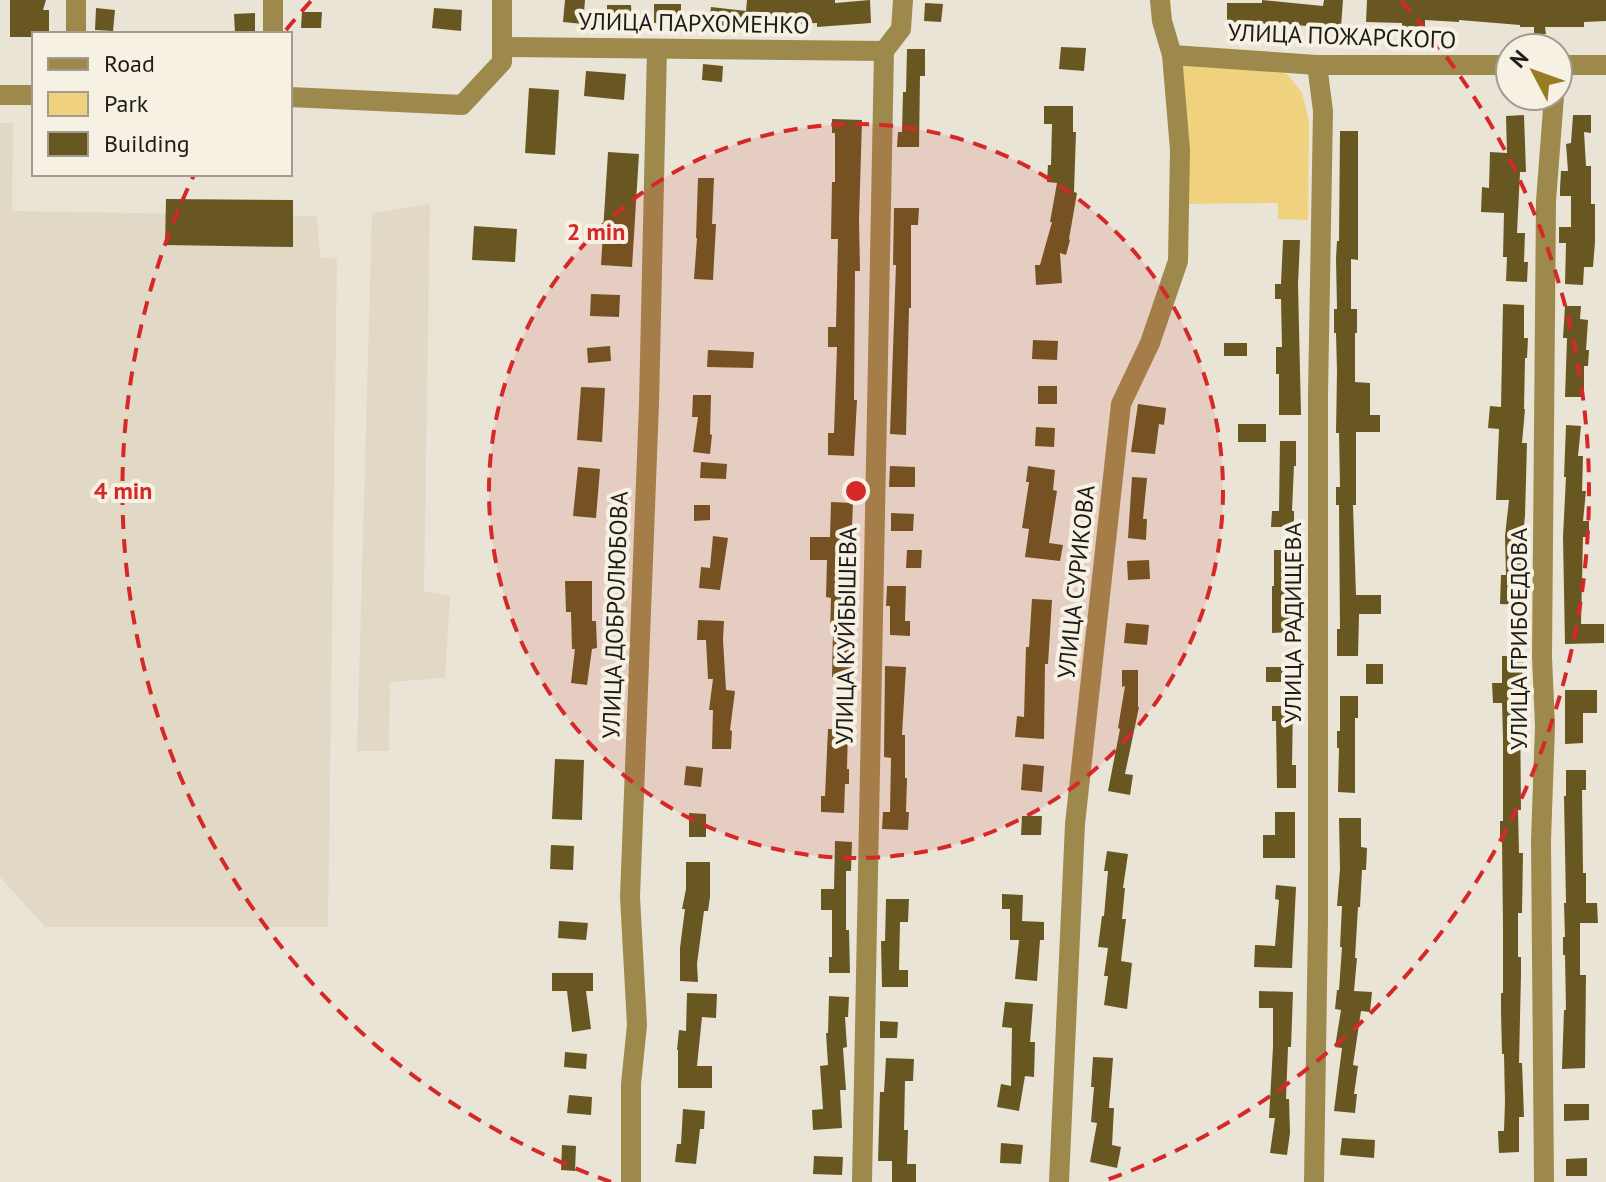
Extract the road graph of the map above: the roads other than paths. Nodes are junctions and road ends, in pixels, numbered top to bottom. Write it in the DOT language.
graph roads {
  1 [pos="76,0"];
  2 [pos="273,0"];
  3 [pos="502,0"];
  4 [pos="903,0"];
  5 [pos="1160,0"];
  6 [pos="76,32"];
  7 [pos="273,32"];
  8 [pos="657,49"];
  9 [pos="884,51"];
  10 [pos="502,54"];
  11 [pos="1172,55"];
  12 [pos="1317,65"];
  13 [pos="1494,65"];
  14 [pos="1574,65"];
  15 [pos="1606,65"];
  16 [pos="0,95"];
  17 [pos="32,95"];
  18 [pos="292,97"];
  19 [pos="1553,112"];
  20 [pos="631,1182"];
  21 [pos="862,1182"];
  22 [pos="1059,1182"];
  23 [pos="1314,1182"];
  24 [pos="1544,1182"];
  1 -- 6 [label="street"];
  2 -- 7 [label="street"];
  3 -- 10 [label="street"];
  4 -- 9 [label="street, УЛИЦА КУЙБЫШЕВА"];
  5 -- 11 [label="street, УЛИЦА СУРИКОВА"];
  8 -- 9 [label="street, УЛИЦА ПАРХОМЕНКО"];
  8 -- 10 [label="street, УЛИЦА ПАРХОМЕНКО"];
  8 -- 20 [label="street, УЛИЦА ДОБРОЛЮБОВА"];
  9 -- 21 [label="street, УЛИЦА КУЙБЫШЕВА"];
  10 -- 18 [label="street"];
  11 -- 12 [label="street, УЛИЦА ПОЖАРСКОГО"];
  11 -- 22 [label="street, УЛИЦА СУРИКОВА"];
  12 -- 13 [label="street, УЛИЦА ПОЖАРСКОГО"];
  12 -- 23 [label="street, УЛИЦА РАДИЩЕВА"];
  14 -- 15 [label="street"];
  16 -- 17 [label="street"];
  19 -- 24 [label="street, УЛИЦА ГРИБОЕДОВА"];
}
